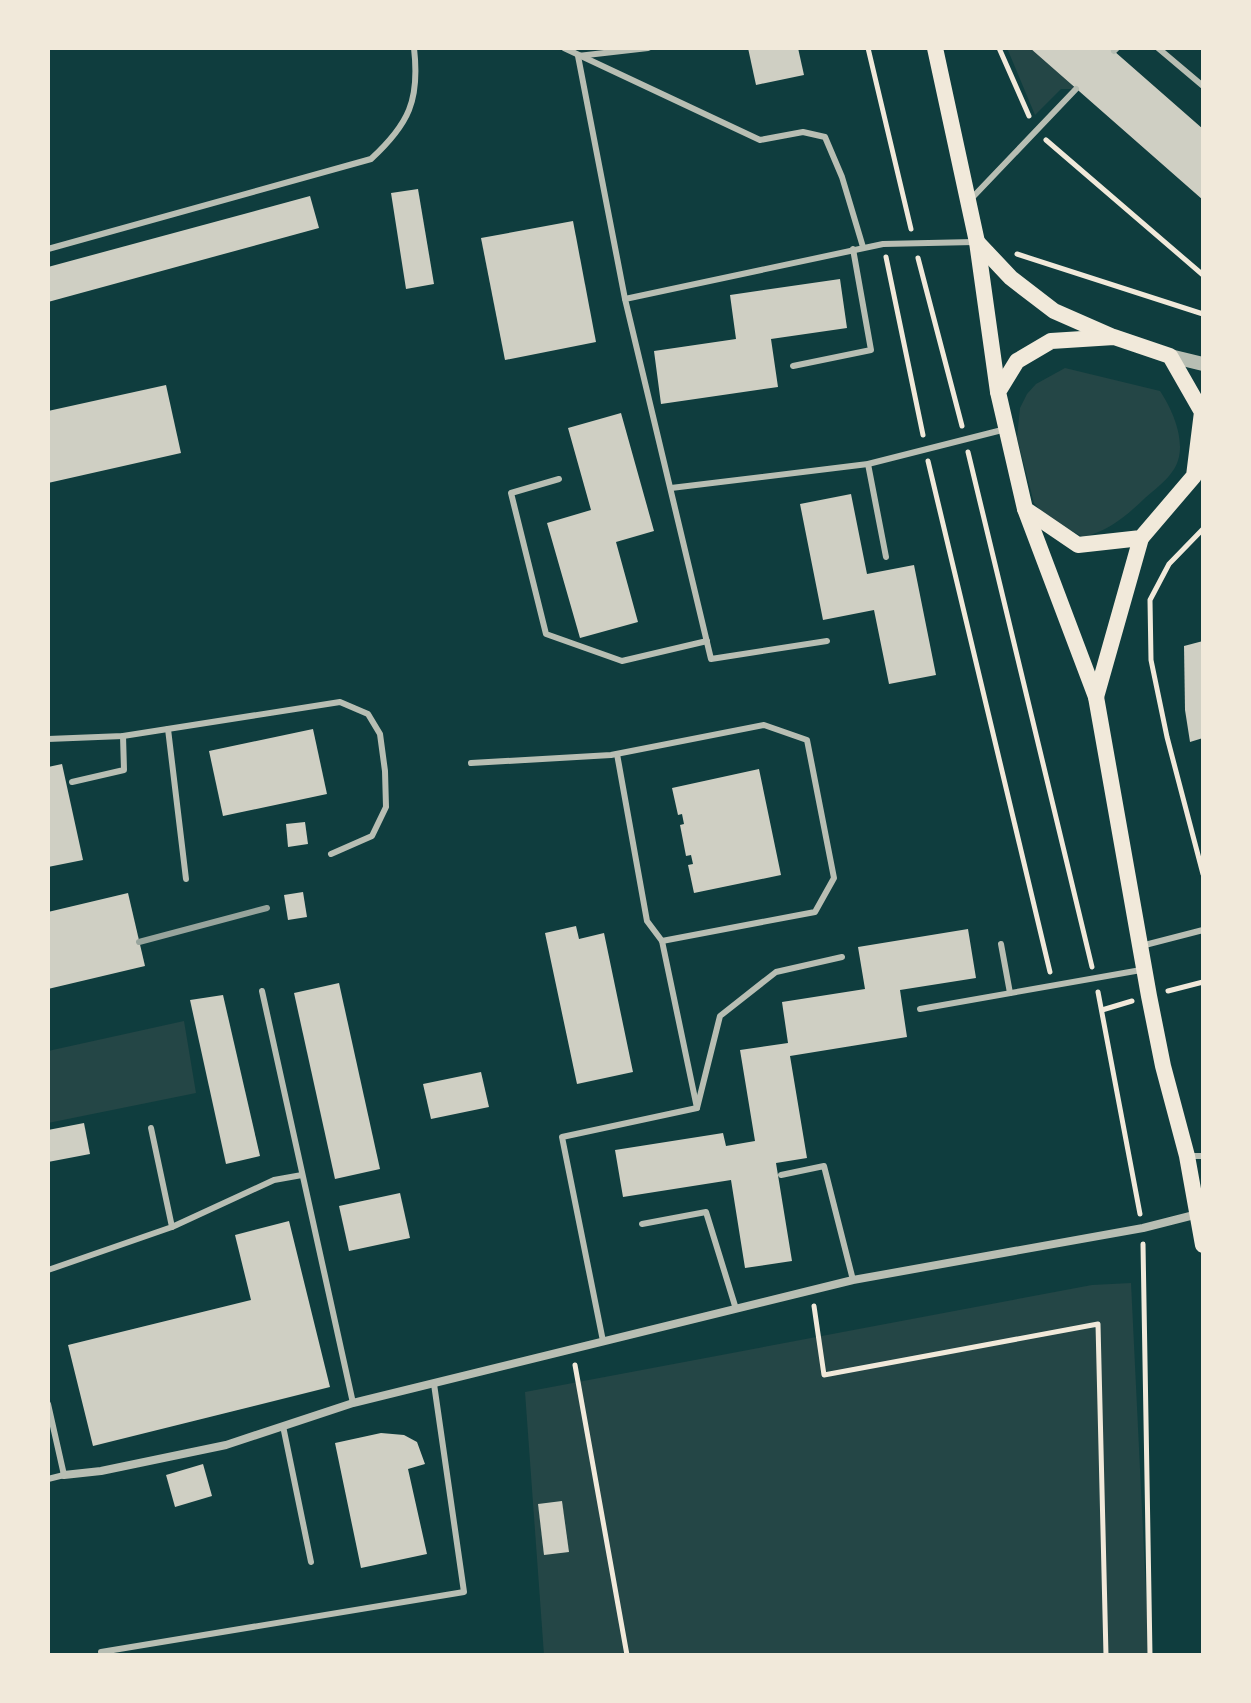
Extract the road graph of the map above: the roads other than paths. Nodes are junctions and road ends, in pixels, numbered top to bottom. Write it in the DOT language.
graph roads {
  1 [pos="414,48"];
  2 [pos="564,48"];
  3 [pos="648,48"];
  4 [pos="935,48"];
  5 [pos="1158,48"];
  6 [pos="578,56"];
  7 [pos="1203,86"];
  8 [pos="1076,89"];
  9 [pos="969,201"];
  10 [pos="977,242"];
  11 [pos="863,247"];
  12 [pos="48,249"];
  13 [pos="853,249"];
  14 [pos="625,299"];
  15 [pos="1114,337"];
  16 [pos="1170,356"];
  17 [pos="1203,364"];
  18 [pos="793,366"];
  19 [pos="998,392"];
  20 [pos="1006,429"];
  21 [pos="868,464"];
  22 [pos="1199,473"];
  23 [pos="559,479"];
  24 [pos="671,488"];
  25 [pos="1025,509"];
  26 [pos="1141,538"];
  27 [pos="886,557"];
  28 [pos="707,641"];
  29 [pos="827,641"];
  30 [pos="1096,697"];
  31 [pos="168,729"];
  32 [pos="123,736"];
  33 [pos="48,739"];
  34 [pos="617,754"];
  35 [pos="471,763"];
  36 [pos="72,782"];
  37 [pos="331,854"];
  38 [pos="186,879"];
  39 [pos="1203,930"];
  40 [pos="662,941"];
  41 [pos="1001,944"];
  42 [pos="1140,946"];
  43 [pos="842,957"];
  44 [pos="1145,970"];
  45 [pos="262,991"];
  46 [pos="1010,993"];
  47 [pos="920,1009"];
  48 [pos="697,1108"];
  49 [pos="151,1128"];
  50 [pos="1195,1156"];
  51 [pos="302,1175"];
  52 [pos="781,1175"];
  53 [pos="1199,1214"];
  54 [pos="642,1224"];
  55 [pos="172,1227"];
  56 [pos="1203,1245"];
  57 [pos="48,1270"];
  58 [pos="853,1280"];
  59 [pos="736,1309"];
  60 [pos="603,1341"];
  61 [pos="434,1384"];
  62 [pos="353,1403"];
  63 [pos="48,1404"];
  64 [pos="283,1426"];
  65 [pos="64,1475"];
  66 [pos="48,1479"];
  67 [pos="311,1562"];
  68 [pos="101,1652"];
  1 -- 12 [label="lane"];
  2 -- 6 [label="lane"];
  3 -- 6 [label="lane"];
  4 -- 9 [label="main road"];
  5 -- 7 [label="lane"];
  6 -- 11 [label="lane"];
  6 -- 14 [label="lane"];
  8 -- 9 [label="lane"];
  9 -- 10 [label="main road"];
  10 -- 11 [label="lane"];
  10 -- 15 [label="main road"];
  10 -- 19 [label="main road"];
  11 -- 13 [label="lane"];
  13 -- 14 [label="lane"];
  13 -- 18 [label="lane"];
  14 -- 24 [label="lane"];
  15 -- 16 [label="main road"];
  15 -- 19 [label="main road"];
  16 -- 17 [label="street"];
  16 -- 22 [label="main road"];
  19 -- 20 [label="main road"];
  20 -- 21 [label="lane"];
  20 -- 25 [label="main road"];
  21 -- 24 [label="lane"];
  21 -- 27 [label="lane"];
  22 -- 26 [label="main road"];
  23 -- 28 [label="lane"];
  24 -- 28 [label="lane"];
  25 -- 26 [label="main road"];
  25 -- 30 [label="main road"];
  26 -- 30 [label="main road"];
  28 -- 29 [label="lane"];
  30 -- 42 [label="main road"];
  31 -- 32 [label="lane"];
  31 -- 37 [label="lane"];
  31 -- 38 [label="lane"];
  32 -- 33 [label="lane"];
  32 -- 36 [label="lane"];
  34 -- 35 [label="lane"];
  34 -- 40 [label="lane"];
  34 -- 40 [label="lane"];
  39 -- 42 [label="lane"];
  40 -- 48 [label="lane"];
  41 -- 46 [label="lane"];
  42 -- 44 [label="main road"];
  43 -- 48 [label="lane"];
  44 -- 46 [label="lane"];
  44 -- 50 [label="main road"];
  45 -- 51 [label="lane"];
  46 -- 47 [label="lane"];
  48 -- 60 [label="lane"];
  49 -- 55 [label="lane"];
  50 -- 53 [label="main road"];
  51 -- 55 [label="lane"];
  51 -- 62 [label="lane"];
  52 -- 58 [label="lane"];
  53 -- 56 [label="main road"];
  53 -- 58 [label="street"];
  54 -- 59 [label="lane"];
  55 -- 57 [label="lane"];
  58 -- 59 [label="street"];
  59 -- 60 [label="street"];
  60 -- 61 [label="street"];
  61 -- 62 [label="street"];
  61 -- 68 [label="lane"];
  62 -- 64 [label="street"];
  63 -- 65 [label="lane"];
  64 -- 65 [label="street"];
  64 -- 67 [label="lane"];
  65 -- 66 [label="lane"];
}
